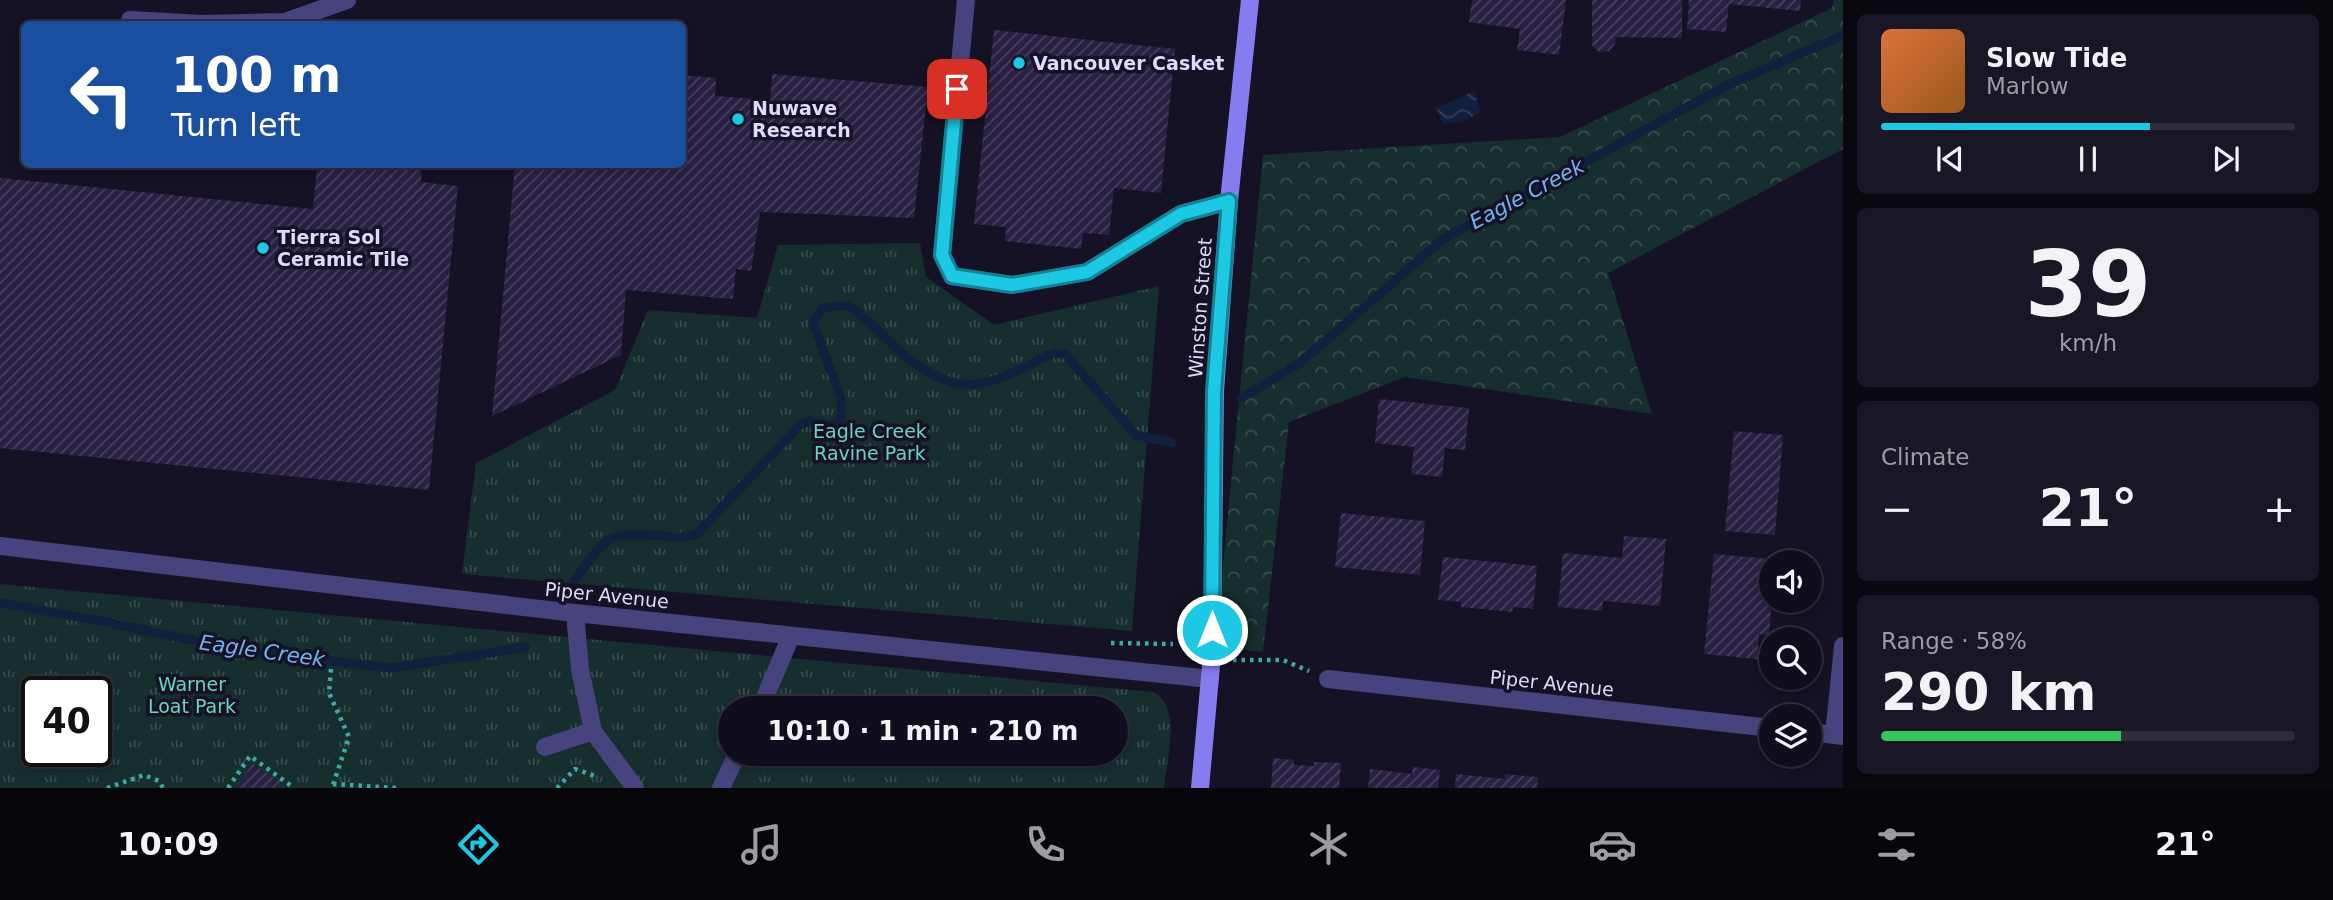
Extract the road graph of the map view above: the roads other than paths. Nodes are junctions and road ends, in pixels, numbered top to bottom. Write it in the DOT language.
graph roads {
  1 [pos="347,0"];
  2 [pos="966,0"];
  3 [pos="1251,0"];
  4 [pos="130,20"];
  5 [pos="148,21"];
  6 [pos="288,21"];
  7 [pos="1229,201"];
  8 [pos="0,545"];
  9 [pos="575,613"];
  10 [pos="791,636"];
  11 [pos="1843,646"];
  12 [pos="1210,678"];
  13 [pos="1328,679"];
  14 [pos="766,696"];
  15 [pos="1759,727"];
  16 [pos="593,731"];
  17 [pos="1839,736"];
  18 [pos="545,747"];
  19 [pos="731,766"];
  20 [pos="635,788"];
  21 [pos="721,788"];
  22 [pos="1200,788"];
  1 -- 6 [label="street"];
  2 -- 7 [label="street"];
  3 -- 7 [label="street, Winston Street"];
  4 -- 5 [label="street"];
  7 -- 12 [label="street, Winston Street"];
  8 -- 9 [label="street, Piper Avenue"];
  9 -- 10 [label="street, Piper Avenue"];
  9 -- 16 [label="street"];
  10 -- 12 [label="street, Piper Avenue"];
  10 -- 14 [label="street"];
  11 -- 17 [label="street"];
  12 -- 22 [label="street, Winston Street"];
  13 -- 15 [label="street, Piper Avenue"];
  16 -- 18 [label="street"];
  16 -- 20 [label="street"];
  19 -- 21 [label="street"];
}
